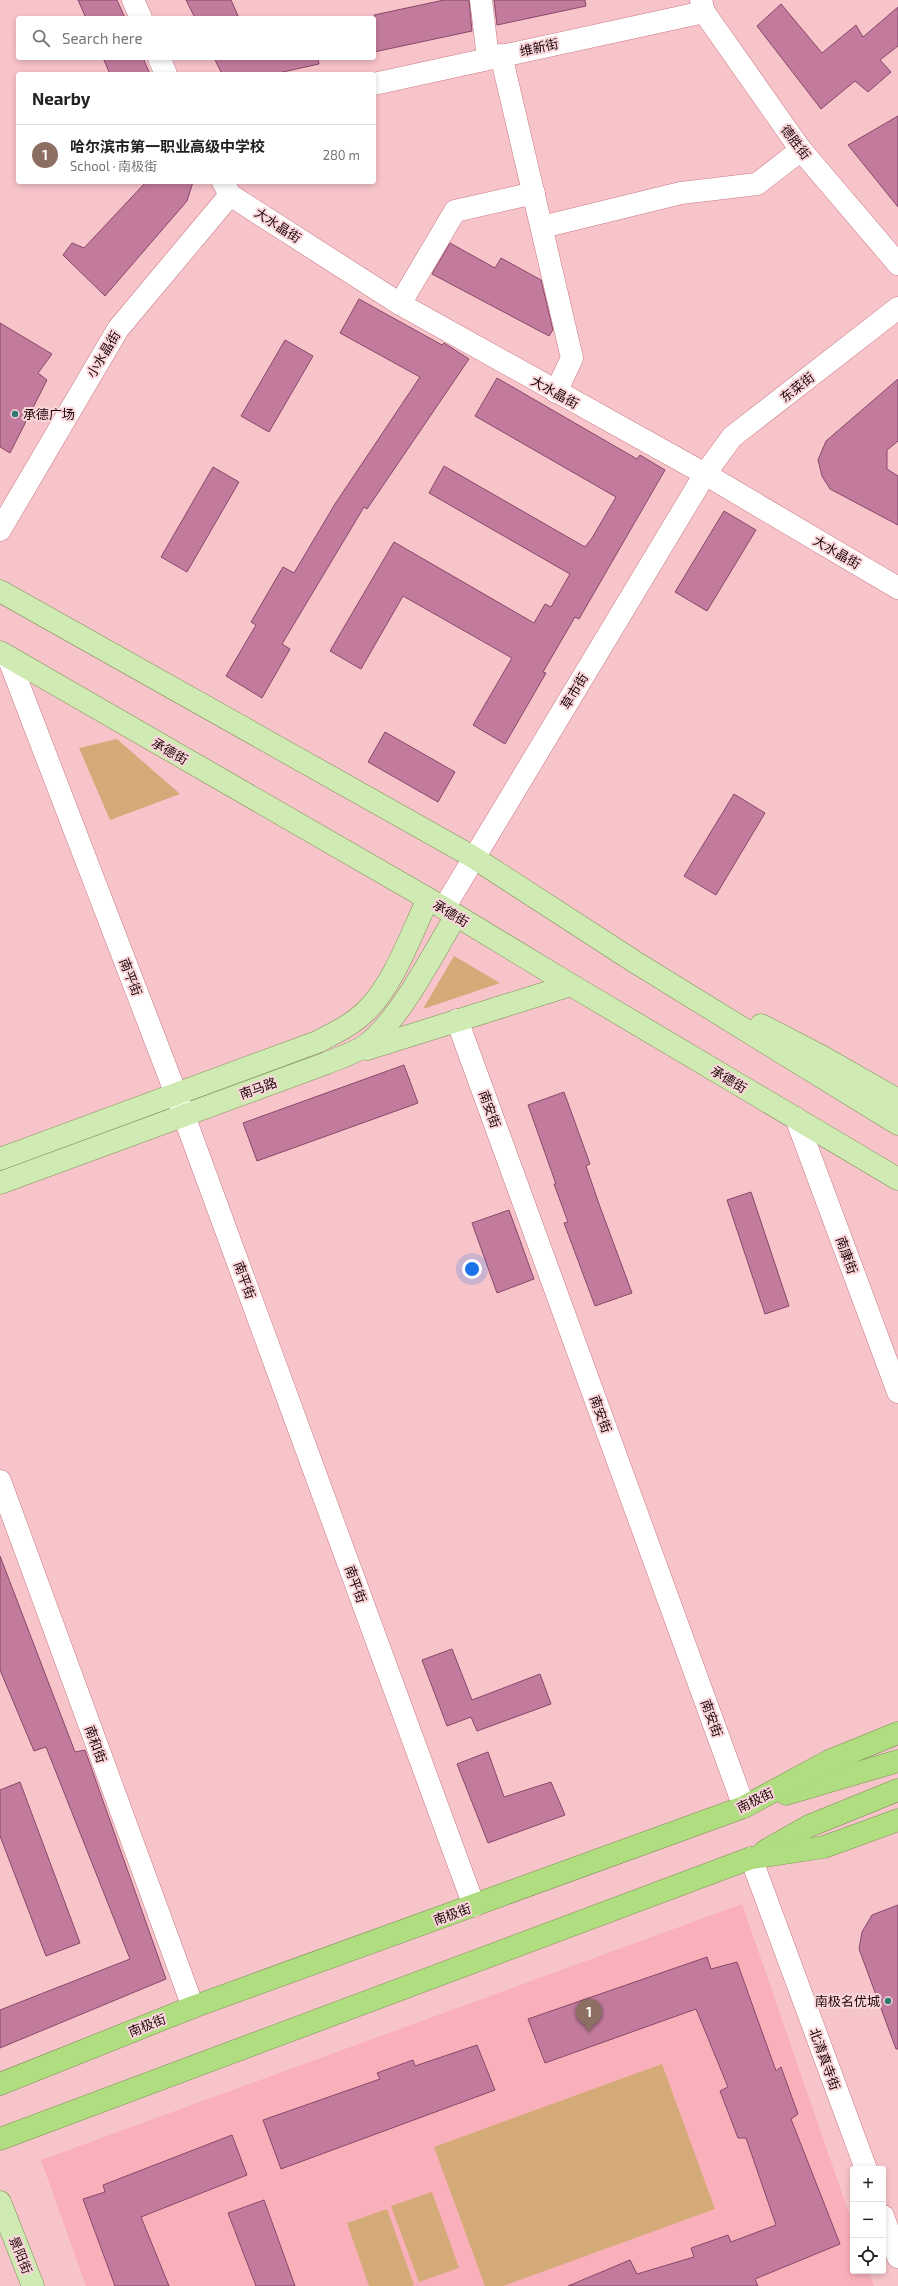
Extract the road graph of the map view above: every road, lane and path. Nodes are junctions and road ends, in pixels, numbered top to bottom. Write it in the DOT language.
graph roads {
  1 [pos="133,0"];
  2 [pos="481,0"];
  3 [pos="703,6"];
  4 [pos="140,16"];
  5 [pos="495,56"];
  6 [pos="160,60"];
  7 [pos="165,72"];
  8 [pos="376,84"];
  9 [pos="801,150"];
  10 [pos="227,188"];
  11 [pos="534,193"];
  12 [pos="542,227"];
  13 [pos="898,264"];
  14 [pos="400,304"];
  15 [pos="898,308"];
  16 [pos="556,392"];
  17 [pos="704,474"];
  18 [pos="0,530"];
  19 [pos="898,588"];
  20 [pos="0,591"];
  21 [pos="4,655"];
  22 [pos="473,857"];
  23 [pos="443,907"];
  24 [pos="635,962"];
  25 [pos="571,985"];
  26 [pos="457,1020"];
  27 [pos="342,1056"];
  28 [pos="176,1094"];
  29 [pos="898,1100"];
  30 [pos="184,1115"];
  31 [pos="796,1118"];
  32 [pos="898,1124"];
  33 [pos="0,1158"];
  34 [pos="898,1179"];
  35 [pos="0,1183"];
  36 [pos="898,1392"];
  37 [pos="0,1481"];
  38 [pos="898,1733"];
  39 [pos="892,1763"];
  40 [pos="894,1792"];
  41 [pos="744,1807"];
  42 [pos="898,1820"];
  43 [pos="751,1858"];
  44 [pos="474,1906"];
  45 [pos="193,2007"];
  46 [pos="0,2084"];
  47 [pos="0,2139"];
  48 [pos="865,2166"];
  49 [pos="0,2202"];
  50 [pos="886,2224"];
  51 [pos="898,2257"];
  52 [pos="33,2286"];
  1 -- 4 [label="street"];
  2 -- 5 [label="street"];
  3 -- 5 [label="street, 维新街"];
  3 -- 9 [label="street, 德胜街"];
  5 -- 8 [label="street, 维新街"];
  5 -- 11 [label="street"];
  6 -- 7 [label="street"];
  9 -- 12 [label="street"];
  9 -- 13 [label="street, 德胜街"];
  10 -- 14 [label="street, 大水晶街"];
  10 -- 18 [label="street, 小水晶街"];
  11 -- 12 [label="street"];
  11 -- 14 [label="street"];
  12 -- 16 [label="street"];
  14 -- 16 [label="street, 大水晶街"];
  15 -- 17 [label="street, 东菜街"];
  16 -- 17 [label="street, 大水晶街"];
  17 -- 19 [label="street, 大水晶街"];
  17 -- 22 [label="street, 草市街"];
  20 -- 22 [label="main road"];
  21 -- 23 [label="main road, 承德街"];
  21 -- 28 [label="street, 南平街"];
  22 -- 23 [label="street, 草市街"];
  22 -- 24 [label="main road"];
  23 -- 25 [label="main road, 承德街"];
  23 -- 27 [label="main road, 南马路"];
  23 -- 28 [label="main road, 南马路"];
  24 -- 29 [label="main road"];
  24 -- 32 [label="main road"];
  25 -- 26 [label="main road"];
  25 -- 31 [label="main road, 承德街"];
  26 -- 27 [label="main road"];
  26 -- 41 [label="street, 南安街"];
  27 -- 30 [label="main road, 南马路"];
  28 -- 30 [label="street, 南平街"];
  28 -- 33 [label="main road, 南马路"];
  30 -- 35 [label="main road, 南马路"];
  30 -- 44 [label="street, 南平街"];
  31 -- 34 [label="main road, 承德街"];
  31 -- 36 [label="street, 南康街"];
  37 -- 45 [label="street, 南和街"];
  38 -- 41 [label="highway, 南极街"];
  39 -- 41 [label="highway"];
  40 -- 43 [label="highway"];
  41 -- 44 [label="highway, 南极街"];
  42 -- 43 [label="highway"];
  43 -- 47 [label="highway"];
  43 -- 48 [label="street, 北清真寺街"];
  44 -- 45 [label="highway, 南极街"];
  45 -- 46 [label="highway, 南极街"];
  49 -- 52 [label="main road, 景阳街"];
  50 -- 51 [label="street"];
}
